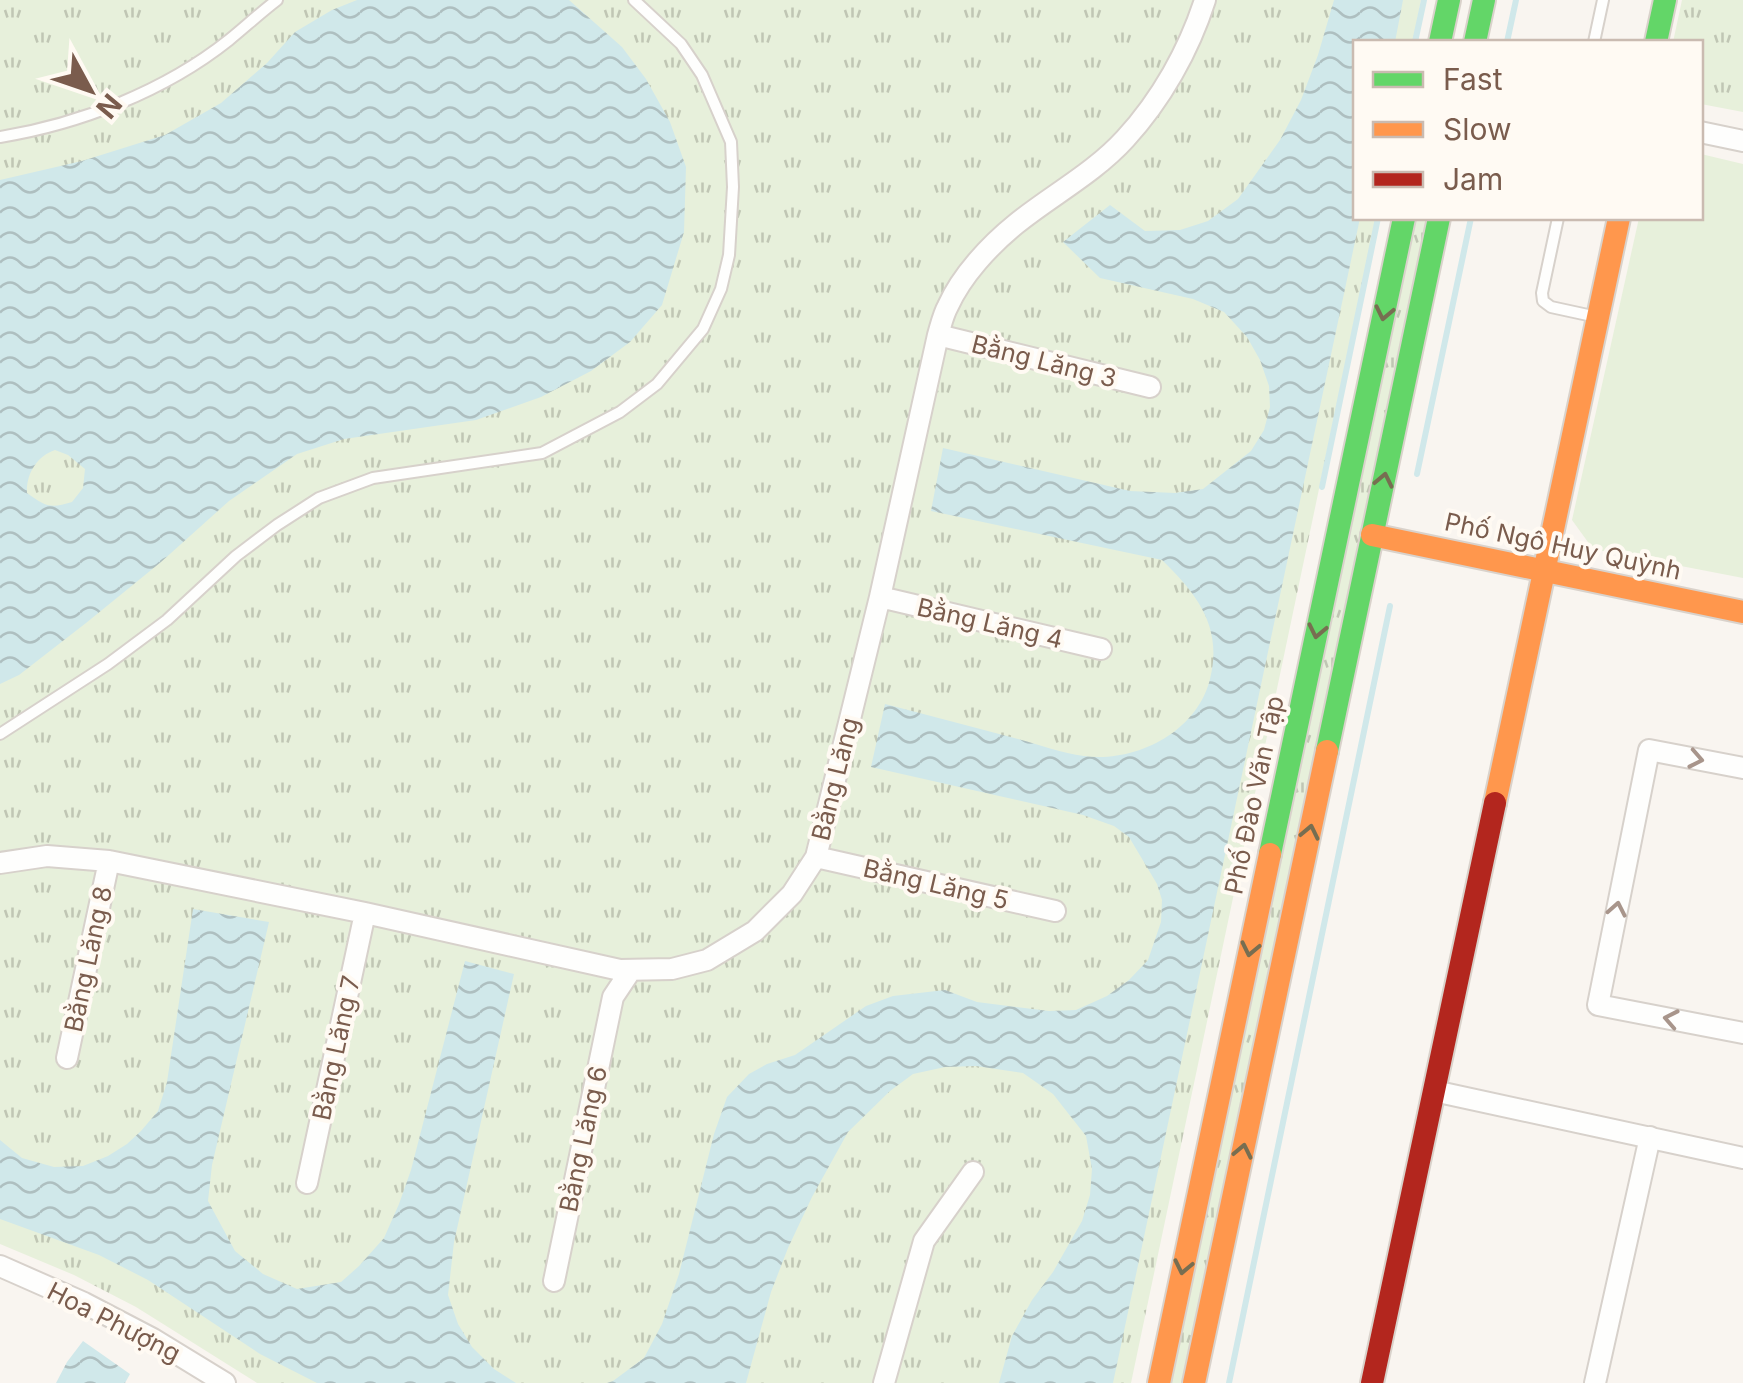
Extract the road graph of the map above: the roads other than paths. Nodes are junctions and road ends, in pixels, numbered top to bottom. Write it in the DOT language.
graph roads {
  1 [pos="277,0"];
  2 [pos="634,0"];
  3 [pos="1205,0"];
  4 [pos="1449,0"];
  5 [pos="1484,0"];
  6 [pos="1603,0"];
  7 [pos="1665,0"];
  8 [pos="1440,40"];
  9 [pos="1476,40"];
  10 [pos="1594,40"];
  11 [pos="1656,40"];
  12 [pos="1703,133"];
  13 [pos="0,137"];
  14 [pos="1743,141"];
  15 [pos="1404,220"];
  16 [pos="1439,220"];
  17 [pos="1558,220"];
  18 [pos="1619,220"];
  19 [pos="1598,317"];
  20 [pos="938,334"];
  21 [pos="1150,387"];
  22 [pos="1372,535"];
  23 [pos="1544,570"];
  24 [pos="880,597"];
  25 [pos="1743,612"];
  26 [pos="1101,650"];
  27 [pos="0,734"];
  28 [pos="1743,768"];
  29 [pos="816,857"];
  30 [pos="109,860"];
  31 [pos="0,862"];
  32 [pos="1055,911"];
  33 [pos="365,913"];
  34 [pos="600,966"];
  35 [pos="631,970"];
  36 [pos="613,997"];
  37 [pos="1743,1033"];
  38 [pos="67,1058"];
  39 [pos="1434,1091"];
  40 [pos="1650,1137"];
  41 [pos="1743,1158"];
  42 [pos="973,1172"];
  43 [pos="307,1184"];
  44 [pos="0,1266"];
  45 [pos="554,1280"];
  46 [pos="225,1383"];
  47 [pos="884,1383"];
  48 [pos="1159,1383"];
  49 [pos="1194,1383"];
  50 [pos="1372,1383"];
  51 [pos="1595,1383"];
  1 -- 13 [label="lane"];
  2 -- 27 [label="lane"];
  3 -- 20 [label="street, Bằng Lăng"];
  4 -- 8 [label="main road"];
  5 -- 9 [label="main road"];
  6 -- 10 [label="lane"];
  7 -- 11 [label="main road"];
  12 -- 14 [label="street"];
  15 -- 48 [label="main road, Phố Đào Văn Tập, one-way"];
  22 -- 16 [label="main road, one-way"];
  17 -- 19 [label="lane"];
  18 -- 19 [label="main road"];
  19 -- 23 [label="main road"];
  20 -- 21 [label="street, Bằng Lăng 3"];
  20 -- 24 [label="street, Bằng Lăng"];
  22 -- 23 [label="main road, Phố Ngô Huy Quỳnh"];
  49 -- 22 [label="main road, one-way"];
  23 -- 25 [label="main road, Phố Ngô Huy Quỳnh"];
  23 -- 39 [label="main road"];
  24 -- 26 [label="street, Bằng Lăng 4"];
  24 -- 29 [label="street, Bằng Lăng"];
  37 -- 28 [label="street, one-way"];
  29 -- 32 [label="street, Bằng Lăng 5"];
  29 -- 35 [label="street, Bằng Lăng"];
  30 -- 31 [label="street, Bằng Lăng"];
  30 -- 33 [label="street, Bằng Lăng"];
  30 -- 38 [label="street, Bằng Lăng 8"];
  33 -- 34 [label="street, Bằng Lăng"];
  33 -- 43 [label="street, Bằng Lăng 7"];
  34 -- 35 [label="street, Bằng Lăng"];
  34 -- 36 [label="street"];
  35 -- 36 [label="street"];
  36 -- 45 [label="street, Bằng Lăng 6"];
  39 -- 40 [label="street"];
  39 -- 50 [label="main road"];
  40 -- 41 [label="street"];
  40 -- 51 [label="street"];
  42 -- 47 [label="street"];
  44 -- 46 [label="street, Hoa Phượng"];
}
